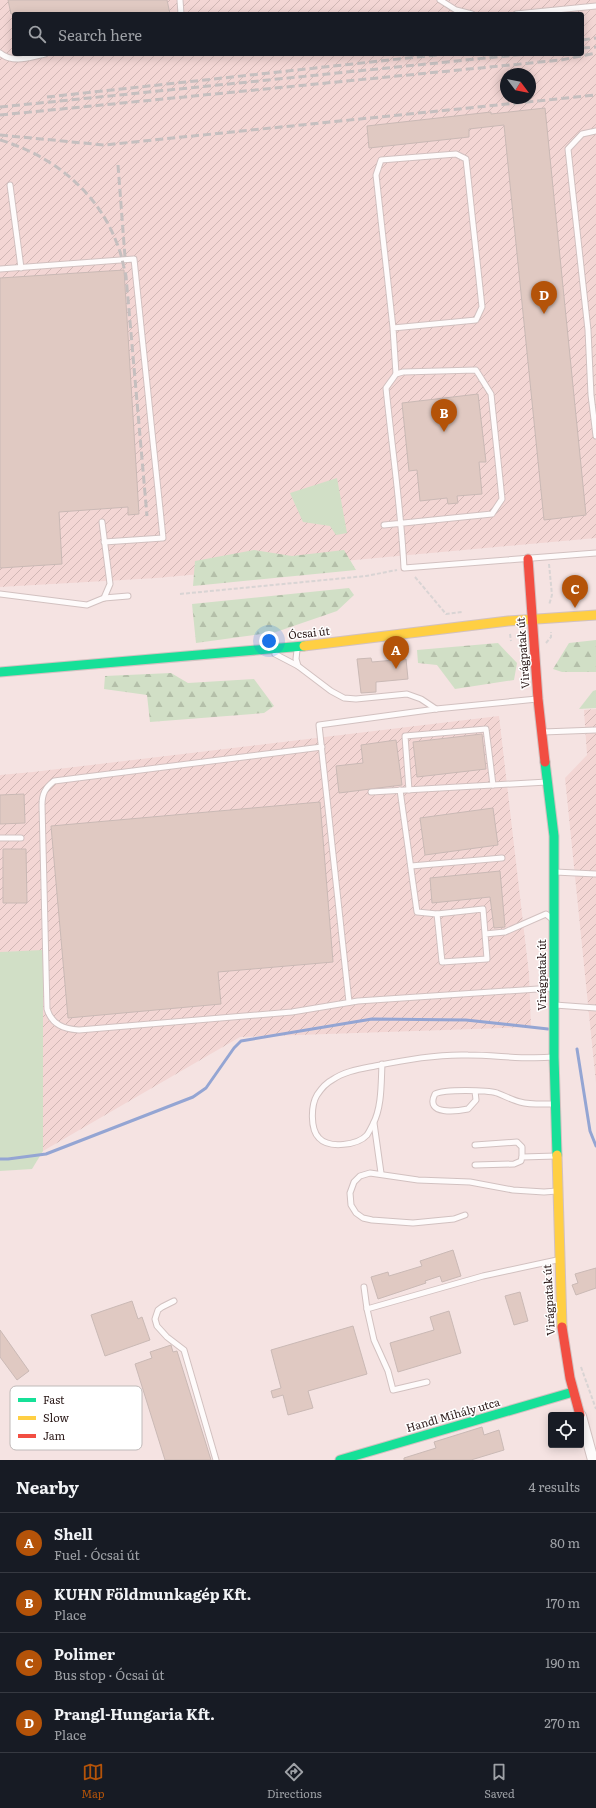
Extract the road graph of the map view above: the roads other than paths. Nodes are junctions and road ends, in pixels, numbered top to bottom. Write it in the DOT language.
graph roads {
  1 [pos="180,0"];
  2 [pos="440,0"];
  3 [pos="596,6"];
  4 [pos="181,12"];
  5 [pos="464,12"];
  6 [pos="536,12"];
  7 [pos="0,53"];
  8 [pos="36,56"];
  9 [pos="596,131"];
  10 [pos="10,185"];
  11 [pos="21,268"];
  12 [pos="0,269"];
  13 [pos="393,328"];
  14 [pos="396,374"];
  15 [pos="596,436"];
  16 [pos="102,522"];
  17 [pos="384,525"];
  18 [pos="401,525"];
  19 [pos="104,542"];
  20 [pos="596,553"];
  21 [pos="528,559"];
  22 [pos="0,594"];
  23 [pos="128,596"];
  24 [pos="104,598"];
  25 [pos="596,615"];
  26 [pos="532,620"];
  27 [pos="298,647"];
  28 [pos="222,653"];
  29 [pos="298,666"];
  30 [pos="0,672"];
  31 [pos="538,699"];
  32 [pos="436,709"];
  33 [pos="596,730"];
  34 [pos="542,732"];
  35 [pos="322,747"];
  36 [pos="548,782"];
  37 [pos="493,785"];
  38 [pos="400,790"];
  39 [pos="409,790"];
  40 [pos="371,792"];
  41 [pos="0,838"];
  42 [pos="21,838"];
  43 [pos="502,858"];
  44 [pos="411,866"];
  45 [pos="554,872"];
  46 [pos="596,874"];
  47 [pos="437,914"];
  48 [pos="554,921"];
  49 [pos="485,934"];
  50 [pos="554,988"];
  51 [pos="349,1002"];
  52 [pos="554,1005"];
  53 [pos="596,1008"];
  54 [pos="554,1057"];
  55 [pos="382,1064"];
  56 [pos="475,1091"];
  57 [pos="555,1104"];
  58 [pos="374,1123"];
  59 [pos="475,1145"];
  60 [pos="557,1156"];
  61 [pos="522,1157"];
  62 [pos="475,1165"];
  63 [pos="381,1174"];
  64 [pos="558,1191"];
  65 [pos="465,1215"];
  66 [pos="558,1260"];
  67 [pos="364,1287"];
  68 [pos="174,1301"];
  69 [pos="367,1310"];
  70 [pos="427,1382"];
  71 [pos="573,1392"];
  72 [pos="580,1412"];
  73 [pos="584,1427"];
  74 [pos="216,1460"];
  75 [pos="340,1460"];
  76 [pos="593,1460"];
  1 -- 4 [label="lane"];
  2 -- 5 [label="lane"];
  3 -- 6 [label="lane"];
  7 -- 8 [label="lane"];
  9 -- 15 [label="lane"];
  10 -- 11 [label="lane"];
  11 -- 12 [label="lane"];
  11 -- 19 [label="lane"];
  13 -- 13 [label="lane"];
  13 -- 14 [label="lane"];
  14 -- 18 [label="lane"];
  14 -- 18 [label="lane"];
  16 -- 19 [label="lane"];
  17 -- 18 [label="lane"];
  18 -- 21 [label="lane"];
  19 -- 24 [label="lane"];
  20 -- 21 [label="lane"];
  21 -- 26 [label="street, Virágpatak út"];
  22 -- 24 [label="lane"];
  23 -- 24 [label="lane"];
  25 -- 26 [label="street, Ócsai út"];
  26 -- 27 [label="street, Ócsai út"];
  26 -- 31 [label="street, Virágpatak út"];
  27 -- 28 [label="street, Ócsai út"];
  27 -- 29 [label="lane"];
  28 -- 29 [label="lane"];
  28 -- 30 [label="street, Ócsai út"];
  29 -- 32 [label="lane"];
  31 -- 32 [label="lane"];
  31 -- 34 [label="street, Virágpatak út"];
  32 -- 35 [label="lane"];
  33 -- 34 [label="lane"];
  34 -- 36 [label="street, Virágpatak út"];
  35 -- 51 [label="lane"];
  35 -- 51 [label="lane"];
  36 -- 37 [label="lane"];
  36 -- 45 [label="street, Virágpatak út"];
  37 -- 39 [label="lane"];
  37 -- 39 [label="lane"];
  38 -- 39 [label="lane"];
  38 -- 40 [label="lane"];
  38 -- 44 [label="lane"];
  41 -- 42 [label="lane"];
  43 -- 44 [label="lane"];
  44 -- 47 [label="lane"];
  45 -- 46 [label="lane"];
  45 -- 48 [label="street, Virágpatak út"];
  47 -- 49 [label="lane"];
  47 -- 49 [label="lane"];
  48 -- 49 [label="lane"];
  48 -- 50 [label="street, Virágpatak út"];
  50 -- 51 [label="lane"];
  50 -- 52 [label="street, Virágpatak út"];
  52 -- 53 [label="lane"];
  52 -- 54 [label="street, Virágpatak út"];
  54 -- 55 [label="lane"];
  54 -- 57 [label="street, Virágpatak út"];
  55 -- 58 [label="lane"];
  55 -- 58 [label="lane"];
  56 -- 56 [label="lane"];
  56 -- 57 [label="lane"];
  57 -- 60 [label="street, Virágpatak út"];
  58 -- 63 [label="lane"];
  59 -- 61 [label="lane"];
  60 -- 61 [label="lane"];
  60 -- 64 [label="street, Virágpatak út"];
  61 -- 62 [label="lane"];
  63 -- 64 [label="lane"];
  63 -- 65 [label="lane"];
  64 -- 66 [label="street, Virágpatak út"];
  66 -- 69 [label="lane"];
  66 -- 71 [label="street, Virágpatak út"];
  67 -- 69 [label="lane"];
  68 -- 74 [label="lane"];
  69 -- 70 [label="lane"];
  71 -- 72 [label="street, Virágpatak út"];
  71 -- 75 [label="street, Handl Mihály utca"];
  73 -- 76 [label="street"];
}
